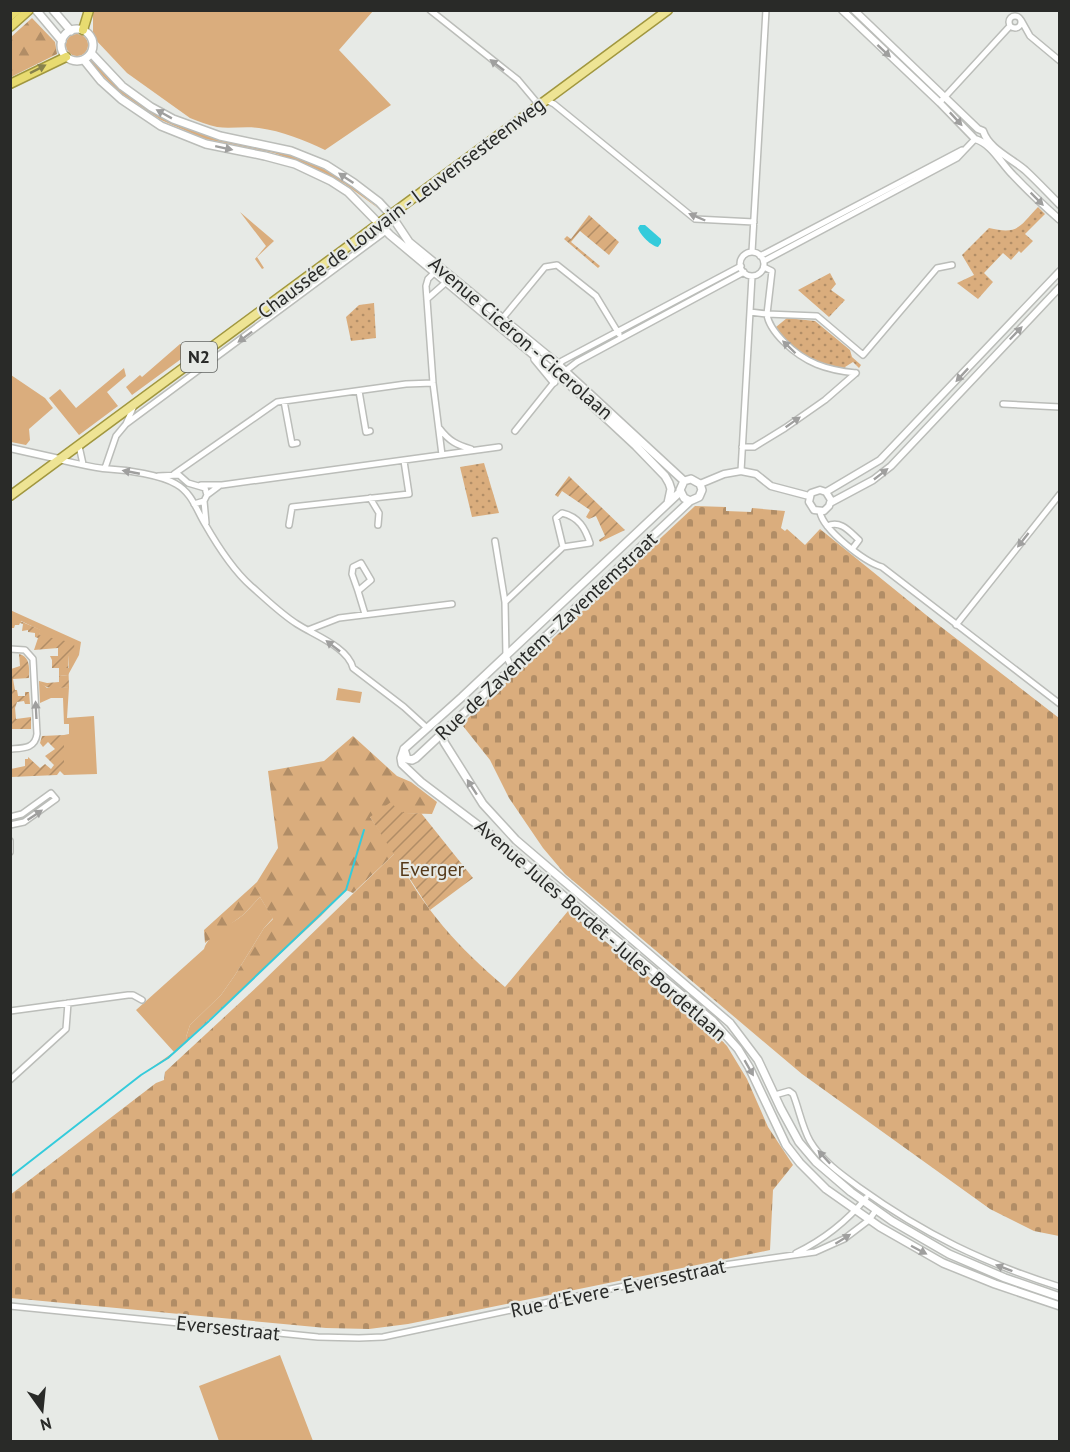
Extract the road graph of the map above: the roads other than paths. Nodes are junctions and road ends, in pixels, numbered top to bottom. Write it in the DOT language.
graph roads {
  1 [pos="17,10"];
  2 [pos="29,10"];
  3 [pos="36,10"];
  4 [pos="53,10"];
  5 [pos="89,10"];
  6 [pos="430,10"];
  7 [pos="668,10"];
  8 [pos="766,10"];
  9 [pos="842,10"];
  10 [pos="854,10"];
  11 [pos="1024,10"];
  12 [pos="10,16"];
  13 [pos="860,16"];
  14 [pos="1020,19"];
  15 [pos="854,22"];
  16 [pos="10,27"];
  17 [pos="1012,27"];
  18 [pos="71,30"];
  19 [pos="83,30"];
  20 [pos="1030,36"];
  21 [pos="62,40"];
  22 [pos="92,53"];
  23 [pos="66,57"];
  24 [pos="84,60"];
  25 [pos="1059,61"];
  26 [pos="10,84"];
  27 [pos="942,100"];
  28 [pos="543,103"];
  29 [pos="978,137"];
  30 [pos="1059,205"];
  31 [pos="391,215"];
  32 [pos="1059,220"];
  33 [pos="754,222"];
  34 [pos="379,224"];
  35 [pos="386,231"];
  36 [pos="752,252"];
  37 [pos="763,261"];
  38 [pos="952,266"];
  39 [pos="742,269"];
  40 [pos="436,270"];
  41 [pos="1059,271"];
  42 [pos="752,276"];
  43 [pos="449,280"];
  44 [pos="1059,287"];
  45 [pos="427,299"];
  46 [pos="750,312"];
  47 [pos="767,314"];
  48 [pos="502,319"];
  49 [pos="620,335"];
  50 [pos="989,345"];
  51 [pos="997,352"];
  52 [pos="558,373"];
  53 [pos="433,383"];
  54 [pos="359,391"];
  55 [pos="284,401"];
  56 [pos="134,404"];
  57 [pos="1003,404"];
  58 [pos="1059,407"];
  59 [pos="126,424"];
  60 [pos="439,428"];
  61 [pos="370,431"];
  62 [pos="515,431"];
  63 [pos="447,439"];
  64 [pos="297,443"];
  65 [pos="78,446"];
  66 [pos="499,447"];
  67 [pos="742,447"];
  68 [pos="10,448"];
  69 [pos="474,450"];
  70 [pos="643,453"];
  71 [pos="445,455"];
  72 [pos="60,460"];
  73 [pos="404,461"];
  74 [pos="83,464"];
  75 [pos="184,467"];
  76 [pos="105,468"];
  77 [pos="741,471"];
  78 [pos="174,474"];
  79 [pos="153,477"];
  80 [pos="183,477"];
  81 [pos="173,482"];
  82 [pos="700,484"];
  83 [pos="201,485"];
  84 [pos="219,486"];
  85 [pos="682,487"];
  86 [pos="826,492"];
  87 [pos="1059,494"];
  88 [pos="10,496"];
  89 [pos="809,496"];
  90 [pos="205,498"];
  91 [pos="370,498"];
  92 [pos="690,501"];
  93 [pos="830,503"];
  94 [pos="195,504"];
  95 [pos="667,505"];
  96 [pos="820,512"];
  97 [pos="289,525"];
  98 [pos="378,525"];
  99 [pos="827,526"];
  100 [pos="207,527"];
  101 [pos="495,542"];
  102 [pos="563,547"];
  103 [pos="853,548"];
  104 [pos="358,591"];
  105 [pos="505,602"];
  106 [pos="452,604"];
  107 [pos="365,614"];
  108 [pos="956,625"];
  109 [pos="308,630"];
  110 [pos="10,649"];
  111 [pos="506,656"];
  112 [pos="512,668"];
  113 [pos="1059,704"];
  114 [pos="453,705"];
  115 [pos="462,714"];
  116 [pos="427,728"];
  117 [pos="442,734"];
  118 [pos="10,749"];
  119 [pos="404,749"];
  120 [pos="10,817"];
  121 [pos="10,825"];
  122 [pos="10,841"];
  123 [pos="10,852"];
  124 [pos="142,1000"];
  125 [pos="69,1003"];
  126 [pos="10,1011"];
  127 [pos="10,1080"];
  128 [pos="775,1095"];
  129 [pos="765,1099"];
  130 [pos="869,1194"];
  131 [pos="864,1201"];
  132 [pos="876,1210"];
  133 [pos="855,1211"];
  134 [pos="869,1220"];
  135 [pos="791,1255"];
  136 [pos="1059,1287"];
  137 [pos="1059,1297"];
  138 [pos="10,1306"];
  139 [pos="1059,1306"];
  140 [pos="445,1325"];
  1 -- 12 [label="highway"];
  2 -- 16 [label="highway"];
  3 -- 21 [label="main road"];
  4 -- 18 [label="main road"];
  5 -- 19 [label="highway"];
  28 -- 6 [label="street, one-way"];
  7 -- 28 [label="main road, Chaussée de Louvain - Leuvensesteenweg / N2"];
  8 -- 33 [label="street"];
  9 -- 15 [label="street"];
  10 -- 13 [label="street"];
  11 -- 14 [label="street"];
  13 -- 15 [label="street"];
  13 -- 27 [label="street"];
  14 -- 17 [label="street"];
  14 -- 17 [label="street"];
  14 -- 20 [label="street"];
  15 -- 27 [label="street, one-way"];
  17 -- 20 [label="street"];
  17 -- 27 [label="street"];
  18 -- 19 [label="main road"];
  18 -- 21 [label="main road"];
  19 -- 22 [label="main road"];
  20 -- 25 [label="street"];
  21 -- 23 [label="main road"];
  22 -- 24 [label="main road"];
  31 -- 22 [label="main road, Avenue Cicéron - Cicerolaan, one-way"];
  23 -- 24 [label="main road"];
  26 -- 23 [label="highway, one-way"];
  24 -- 34 [label="main road, Avenue Cicéron - Cicerolaan, one-way"];
  27 -- 29 [label="street, one-way"];
  27 -- 29 [label="street"];
  28 -- 31 [label="main road, Chaussée de Louvain - Leuvensesteenweg / N2"];
  33 -- 28 [label="street, one-way"];
  29 -- 30 [label="street"];
  29 -- 32 [label="street, one-way"];
  29 -- 37 [label="street"];
  31 -- 34 [label="main road, Chaussée de Louvain - Leuvensesteenweg / N2"];
  31 -- 40 [label="main road, Avenue Cicéron - Cicerolaan"];
  33 -- 36 [label="street"];
  34 -- 35 [label="main road, Avenue Cicéron - Cicerolaan"];
  34 -- 56 [label="main road, Chaussée de Louvain - Leuvensesteenweg / N2"];
  35 -- 40 [label="main road, Avenue Cicéron - Cicerolaan"];
  35 -- 59 [label="street, Chaussée de Louvain - Leuvensesteenweg, one-way"];
  36 -- 37 [label="street"];
  36 -- 39 [label="street"];
  37 -- 42 [label="street"];
  37 -- 47 [label="street"];
  38 -- 47 [label="street"];
  39 -- 42 [label="street"];
  39 -- 49 [label="street"];
  40 -- 43 [label="main road, Avenue Cicéron - Cicerolaan"];
  40 -- 45 [label="street"];
  41 -- 50 [label="street"];
  42 -- 46 [label="street"];
  43 -- 45 [label="street"];
  43 -- 48 [label="main road, Avenue Cicéron - Cicerolaan"];
  43 -- 52 [label="main road, Avenue Cicéron - Cicerolaan"];
  51 -- 44 [label="street, one-way"];
  45 -- 53 [label="street"];
  46 -- 47 [label="street"];
  46 -- 67 [label="street"];
  67 -- 47 [label="street, one-way"];
  48 -- 49 [label="street"];
  48 -- 52 [label="main road, Avenue Cicéron - Cicerolaan"];
  49 -- 52 [label="street"];
  50 -- 51 [label="street"];
  50 -- 86 [label="street, one-way"];
  93 -- 51 [label="street, one-way"];
  52 -- 62 [label="street"];
  52 -- 70 [label="main road, Avenue Cicéron - Cicerolaan"];
  52 -- 85 [label="main road, Avenue Cicéron - Cicerolaan"];
  53 -- 54 [label="street"];
  53 -- 60 [label="street"];
  54 -- 55 [label="street"];
  54 -- 61 [label="street"];
  55 -- 64 [label="street"];
  55 -- 75 [label="street"];
  56 -- 59 [label="street"];
  56 -- 65 [label="main road, N2"];
  57 -- 58 [label="street"];
  59 -- 76 [label="street"];
  60 -- 63 [label="street"];
  60 -- 71 [label="street"];
  63 -- 69 [label="street"];
  63 -- 71 [label="street"];
  65 -- 72 [label="main road, N2"];
  65 -- 74 [label="street"];
  66 -- 69 [label="street"];
  67 -- 77 [label="street"];
  68 -- 72 [label="street"];
  69 -- 71 [label="street"];
  70 -- 85 [label="main road, Avenue Cicéron - Cicerolaan"];
  70 -- 95 [label="main road, Avenue Cicéron - Cicerolaan"];
  71 -- 73 [label="street"];
  72 -- 74 [label="street"];
  72 -- 88 [label="main road, N2"];
  73 -- 84 [label="street"];
  73 -- 91 [label="street"];
  74 -- 76 [label="street"];
  75 -- 78 [label="street"];
  75 -- 80 [label="street"];
  79 -- 76 [label="street, one-way"];
  77 -- 82 [label="street"];
  77 -- 89 [label="street"];
  78 -- 79 [label="street"];
  78 -- 80 [label="street"];
  78 -- 81 [label="street"];
  79 -- 81 [label="street"];
  80 -- 83 [label="street"];
  81 -- 94 [label="street"];
  82 -- 85 [label="main road"];
  82 -- 92 [label="main road"];
  83 -- 84 [label="street"];
  83 -- 90 [label="street"];
  84 -- 90 [label="street"];
  85 -- 92 [label="main road, Avenue Cicéron - Cicerolaan"];
  85 -- 95 [label="main road, Rue de Zaventem - Zaventemstraat"];
  86 -- 89 [label="street"];
  86 -- 93 [label="street"];
  87 -- 108 [label="street, one-way"];
  89 -- 96 [label="street"];
  90 -- 94 [label="street"];
  90 -- 100 [label="street"];
  91 -- 97 [label="street"];
  91 -- 98 [label="street"];
  92 -- 112 [label="main road, Rue de Zaventem - Zaventemstraat"];
  93 -- 96 [label="street"];
  94 -- 100 [label="street"];
  95 -- 111 [label="main road, Rue de Zaventem - Zaventemstraat"];
  96 -- 99 [label="street"];
  99 -- 103 [label="street"];
  99 -- 103 [label="street"];
  100 -- 109 [label="street"];
  101 -- 105 [label="street"];
  102 -- 102 [label="street"];
  102 -- 105 [label="street"];
  103 -- 108 [label="street"];
  104 -- 104 [label="street"];
  104 -- 107 [label="street"];
  105 -- 111 [label="street"];
  106 -- 107 [label="street"];
  107 -- 109 [label="street"];
  108 -- 113 [label="street"];
  116 -- 109 [label="street, one-way"];
  118 -- 110 [label="street, one-way"];
  111 -- 112 [label="street"];
  111 -- 114 [label="main road, Rue de Zaventem - Zaventemstraat"];
  112 -- 115 [label="main road, Rue de Zaventem - Zaventemstraat"];
  114 -- 115 [label="main road"];
  114 -- 116 [label="main road, Rue de Zaventem - Zaventemstraat"];
  115 -- 117 [label="main road, Rue de Zaventem - Zaventemstraat"];
  116 -- 119 [label="main road, Rue de Zaventem - Zaventemstraat"];
  117 -- 119 [label="main road, Rue de Zaventem - Zaventemstraat"];
  128 -- 117 [label="main road, Avenue Jules Bordet - Jules Bordetlaan, one-way"];
  119 -- 129 [label="main road, Avenue Jules Bordet - Jules Bordetlaan, one-way"];
  121 -- 120 [label="street, one-way"];
  122 -- 123 [label="street"];
  124 -- 125 [label="street"];
  125 -- 126 [label="street"];
  125 -- 127 [label="street"];
  128 -- 129 [label="street"];
  130 -- 128 [label="street, one-way"];
  128 -- 131 [label="main road, Avenue Jules Bordet - Jules Bordetlaan"];
  129 -- 133 [label="main road, Avenue Jules Bordet - Jules Bordetlaan"];
  130 -- 131 [label="street"];
  136 -- 130 [label="street, one-way"];
  131 -- 132 [label="main road, Avenue Jules Bordet - Jules Bordetlaan"];
  131 -- 133 [label="street, Rue d'Evere - Eversestraat"];
  132 -- 134 [label="street, Rue d'Evere - Eversestraat"];
  132 -- 137 [label="main road, Avenue Jules Bordet - Jules Bordetlaan"];
  133 -- 134 [label="main road, Avenue Jules Bordet - Jules Bordetlaan"];
  133 -- 135 [label="street, Rue d'Evere - Eversestraat"];
  135 -- 134 [label="street, Rue d'Evere - Eversestraat, one-way"];
  134 -- 139 [label="main road, Avenue Jules Bordet - Jules Bordetlaan, one-way"];
  135 -- 140 [label="street, Rue d'Evere - Eversestraat"];
  138 -- 140 [label="street, Eversestraat"];
}
